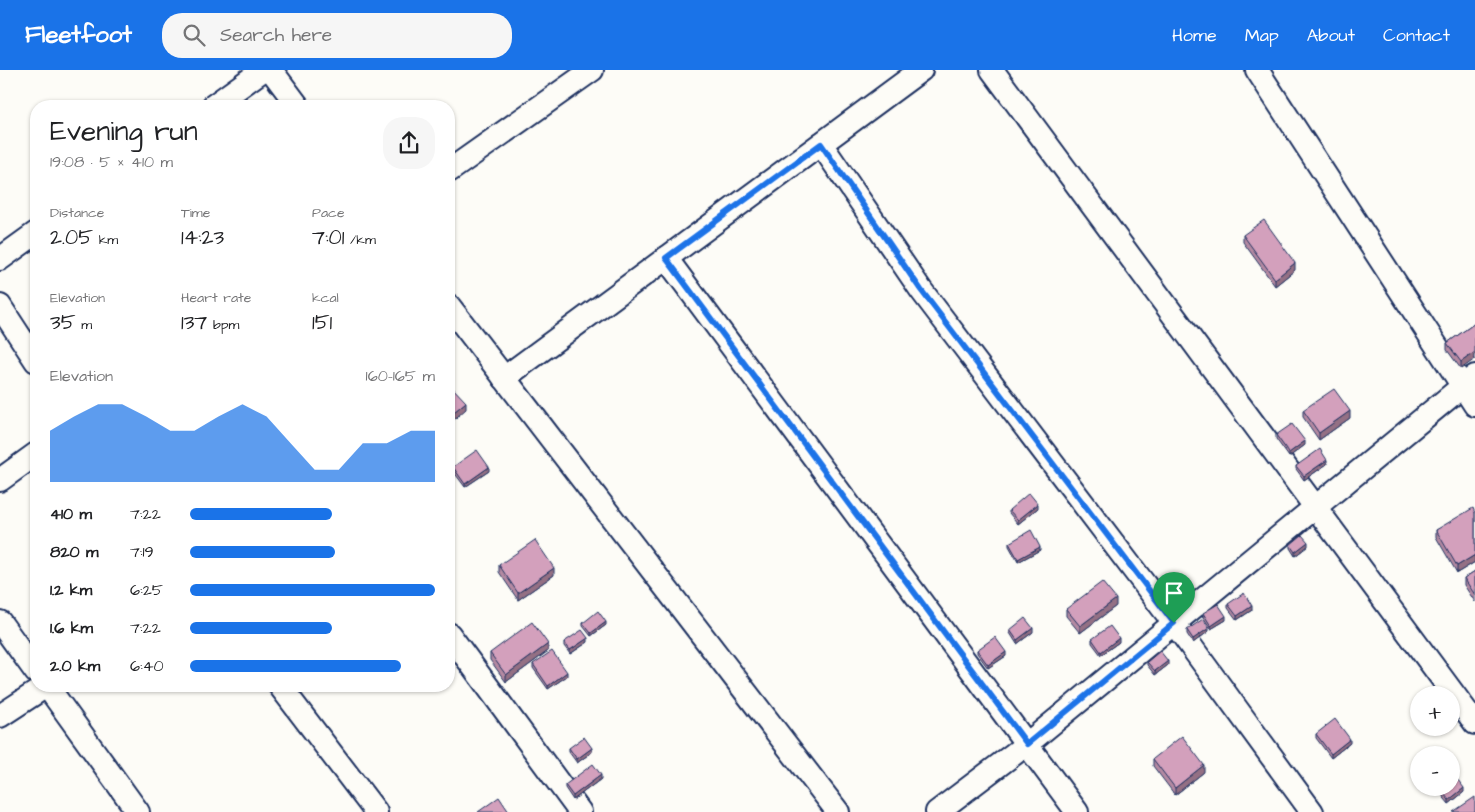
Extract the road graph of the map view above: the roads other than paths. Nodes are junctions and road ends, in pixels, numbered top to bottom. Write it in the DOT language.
graph roads {
  1 [pos="263,70"];
  2 [pos="271,70"];
  3 [pos="592,70"];
  4 [pos="921,70"];
  5 [pos="992,70"];
  6 [pos="1257,70"];
  7 [pos="221,100"];
  8 [pos="294,100"];
  9 [pos="821,144"];
  10 [pos="455,167"];
  11 [pos="30,237"];
  12 [pos="666,258"];
  13 [pos="0,259"];
  14 [pos="0,306"];
  15 [pos="455,314"];
  16 [pos="30,352"];
  17 [pos="504,378"];
  18 [pos="1469,381"];
  19 [pos="1475,405"];
  20 [pos="30,458"];
  21 [pos="0,480"];
  22 [pos="1315,506"];
  23 [pos="0,622"];
  24 [pos="1174,623"];
  25 [pos="455,642"];
  26 [pos="30,664"];
  27 [pos="37,692"];
  28 [pos="50,692"];
  29 [pos="285,692"];
  30 [pos="0,716"];
  31 [pos="1475,723"];
  32 [pos="1027,744"];
  33 [pos="138,812"];
  34 [pos="376,812"];
  35 [pos="580,812"];
  36 [pos="838,812"];
  37 [pos="936,812"];
  38 [pos="1076,812"];
  39 [pos="1312,812"];
  1 -- 7 [label="street"];
  2 -- 8 [label="street"];
  3 -- 10 [label="street"];
  4 -- 9 [label="street"];
  5 -- 22 [label="street"];
  6 -- 18 [label="street"];
  9 -- 12 [label="street"];
  9 -- 24 [label="street"];
  11 -- 13 [label="street"];
  12 -- 17 [label="street"];
  12 -- 32 [label="street"];
  14 -- 16 [label="street"];
  15 -- 17 [label="street"];
  17 -- 36 [label="street"];
  18 -- 19 [label="street"];
  18 -- 22 [label="street"];
  20 -- 21 [label="street"];
  22 -- 24 [label="street"];
  22 -- 31 [label="street"];
  23 -- 26 [label="street"];
  24 -- 32 [label="street"];
  24 -- 39 [label="street"];
  25 -- 35 [label="street"];
  27 -- 30 [label="street"];
  28 -- 33 [label="street"];
  29 -- 34 [label="street"];
  32 -- 37 [label="street"];
  32 -- 38 [label="street"];
}
